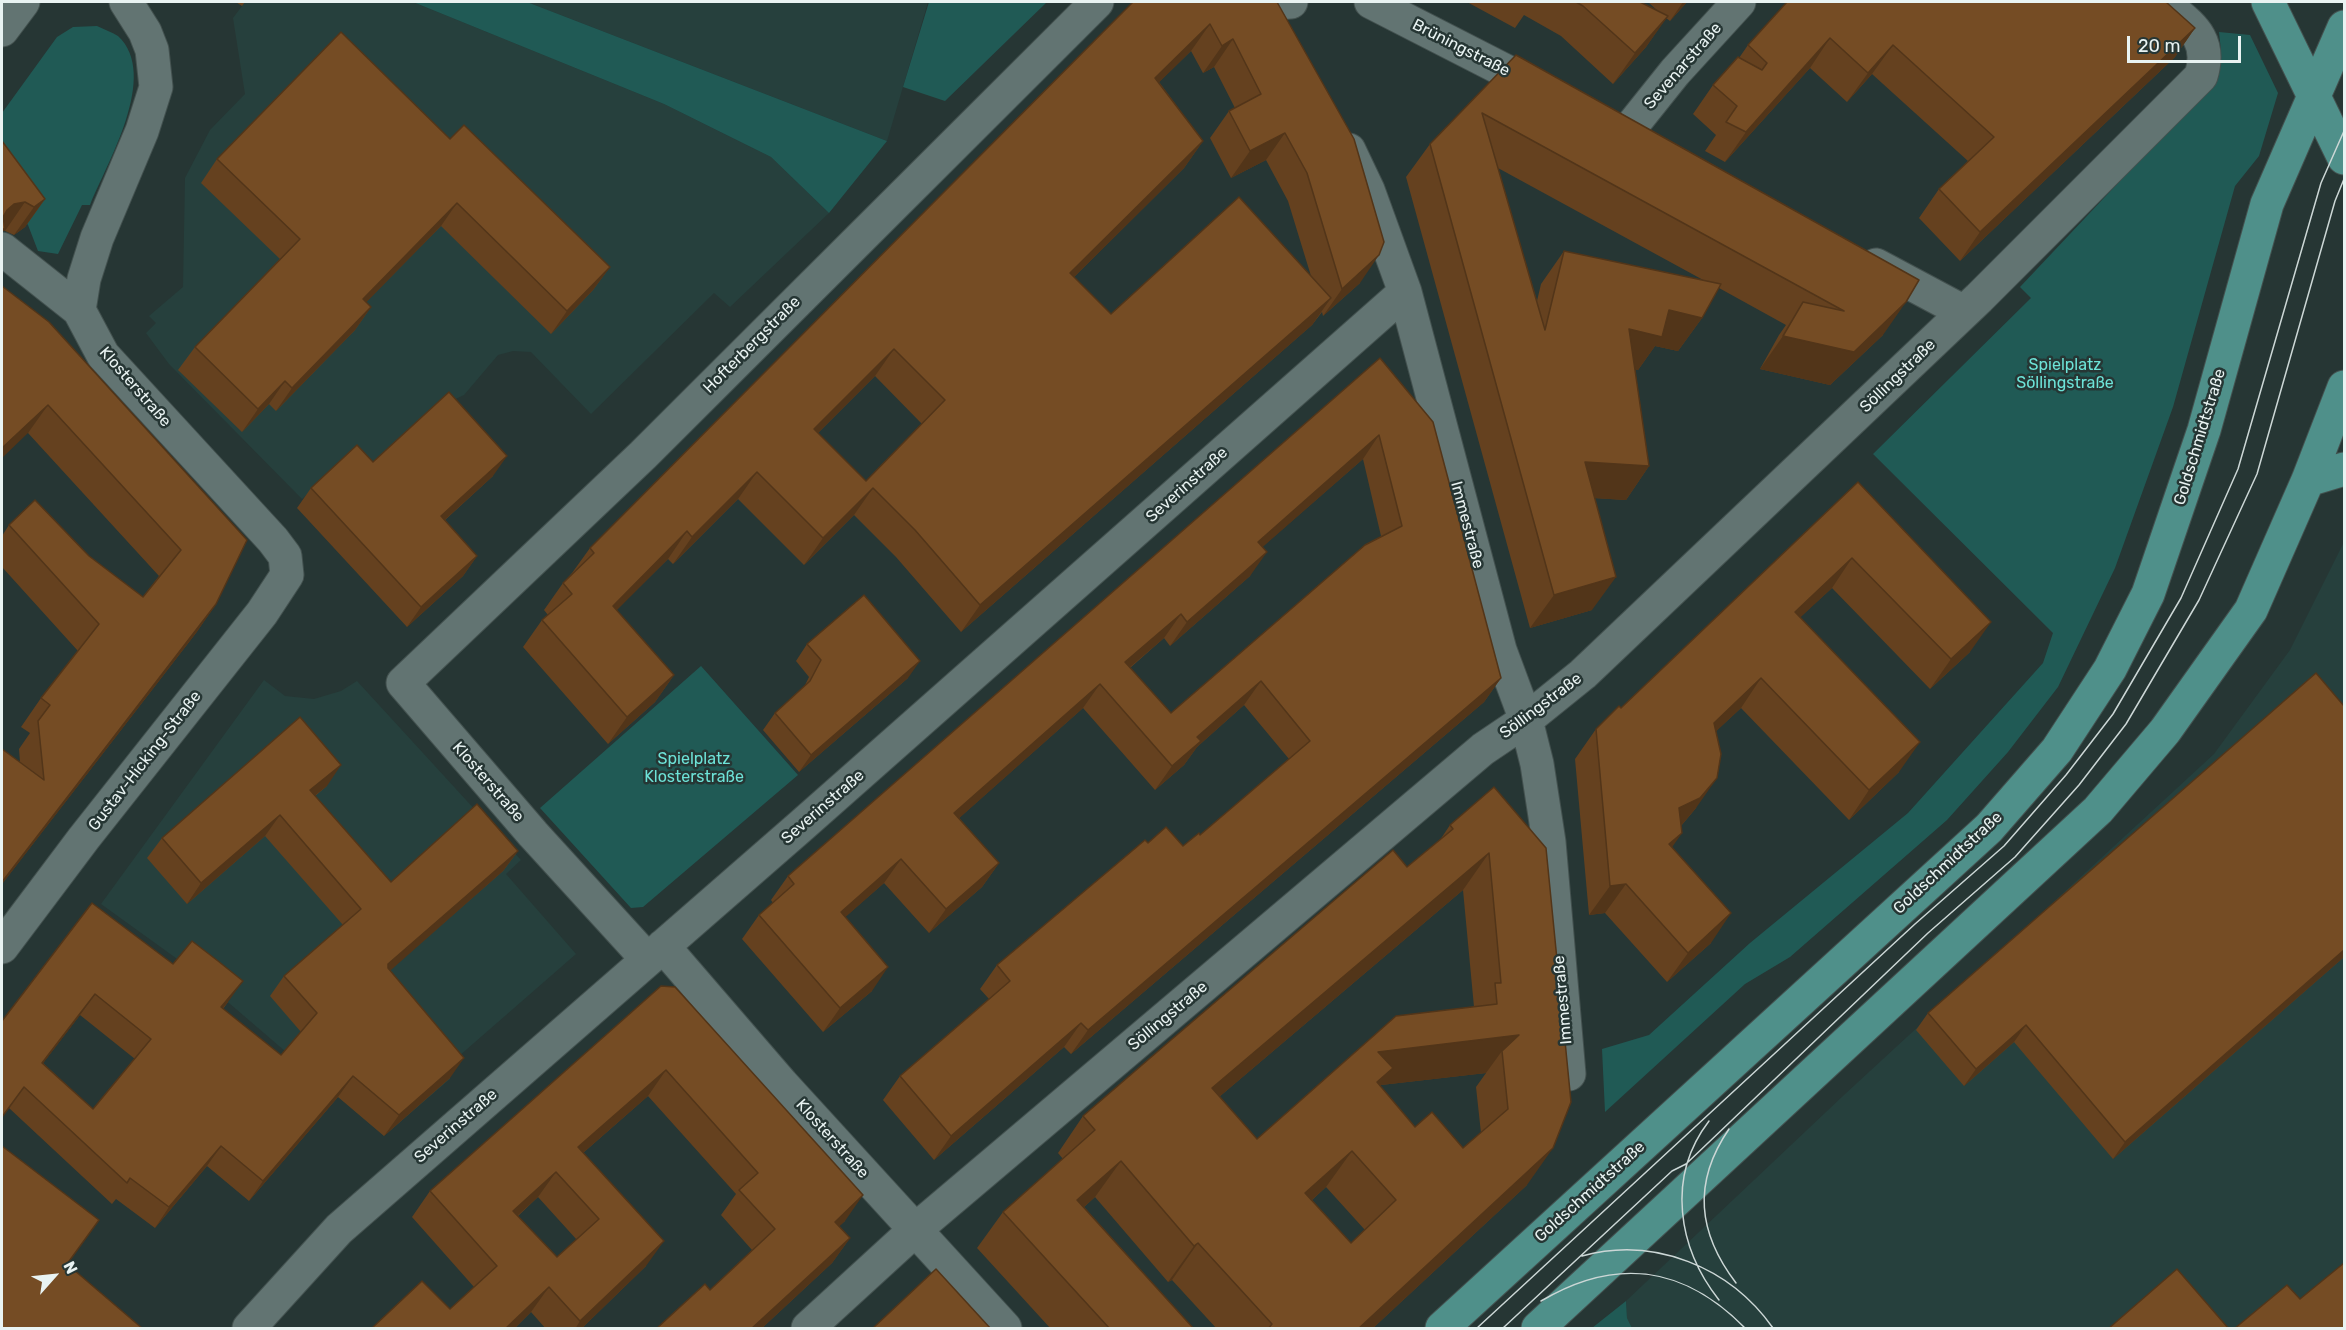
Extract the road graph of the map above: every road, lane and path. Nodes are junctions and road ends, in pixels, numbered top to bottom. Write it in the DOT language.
graph roads {
  1 [pos="23,2"];
  2 [pos="126,2"];
  3 [pos="1097,2"];
  4 [pos="1280,2"];
  5 [pos="1371,2"];
  6 [pos="1739,2"];
  7 [pos="2163,2"];
  8 [pos="2268,2"];
  9 [pos="2344,27"];
  10 [pos="2,30"];
  11 [pos="1291,34"];
  12 [pos="2313,94"];
  13 [pos="1564,101"];
  14 [pos="1596,117"];
  15 [pos="1338,126"];
  16 [pos="1628,132"];
  17 [pos="1658,147"];
  18 [pos="2344,158"];
  19 [pos="2,249"];
  20 [pos="1851,252"];
  21 [pos="1405,292"];
  22 [pos="79,310"];
  23 [pos="1964,312"];
  24 [pos="2344,387"];
  25 [pos="2344,469"];
  26 [pos="2308,480"];
  27 [pos="288,575"];
  28 [pos="403,683"];
  29 [pos="1526,720"];
  30 [pos="2,947"];
  31 [pos="655,953"];
  32 [pos="1569,1074"];
  33 [pos="915,1230"];
  34 [pos="249,1329"];
  35 [pos="808,1329"];
  36 [pos="1005,1329"];
  37 [pos="1442,1329"];
  38 [pos="1538,1329"];
  1 -- 10 [label="street"];
  2 -- 22 [label="street"];
  3 -- 28 [label="street, Hofterbergstraße"];
  4 -- 11 [label="street"];
  5 -- 13 [label="street, Brüningstraße"];
  6 -- 16 [label="street, Sevenarstraße"];
  7 -- 23 [label="street, Söllingstraße"];
  8 -- 12 [label="main road"];
  9 -- 12 [label="main road, Goldschmidtstraße"];
  12 -- 18 [label="main road"];
  12 -- 37 [label="main road, Goldschmidtstraße"];
  14 -- 16 [label="street"];
  15 -- 21 [label="street, Immestraße"];
  16 -- 17 [label="street"];
  19 -- 22 [label="street"];
  20 -- 23 [label="street"];
  21 -- 29 [label="street, Immestraße"];
  21 -- 31 [label="street, Severinstraße"];
  22 -- 27 [label="street, Klosterstraße"];
  23 -- 29 [label="street, Söllingstraße"];
  24 -- 26 [label="main road"];
  25 -- 26 [label="main road"];
  26 -- 38 [label="main road"];
  27 -- 30 [label="street, Gustav-Hicking-Straße"];
  28 -- 31 [label="street, Klosterstraße"];
  29 -- 32 [label="street, Immestraße"];
  29 -- 33 [label="street, Söllingstraße"];
  31 -- 33 [label="street, Klosterstraße"];
  31 -- 34 [label="street, Severinstraße"];
  33 -- 35 [label="street, Söllingstraße"];
  33 -- 36 [label="street, Klosterstraße"];
}
